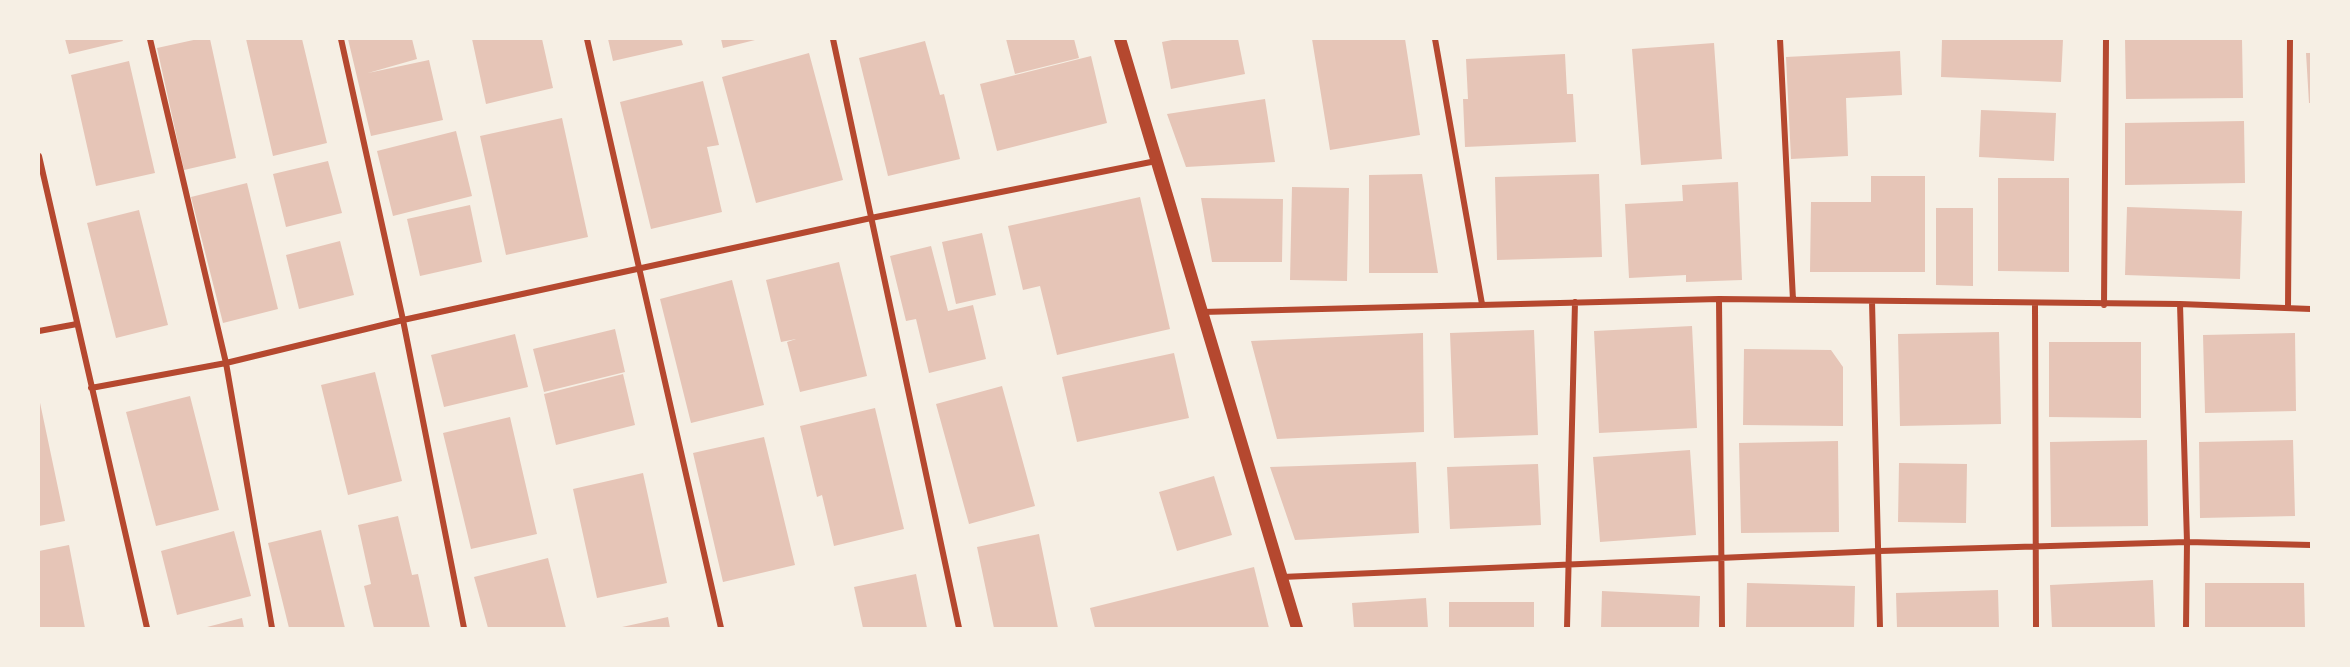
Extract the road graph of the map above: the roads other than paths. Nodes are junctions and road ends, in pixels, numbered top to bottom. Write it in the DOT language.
graph roads {
  1 [pos="150,39"];
  2 [pos="341,39"];
  3 [pos="587,39"];
  4 [pos="834,39"];
  5 [pos="1120,39"];
  6 [pos="1435,39"];
  7 [pos="1779,39"];
  8 [pos="2106,39"];
  9 [pos="2290,39"];
  10 [pos="39,156"];
  11 [pos="1156,161"];
  12 [pos="871,218"];
  13 [pos="638,269"];
  14 [pos="1719,299"];
  15 [pos="1793,300"];
  16 [pos="1872,301"];
  17 [pos="1575,302"];
  18 [pos="1482,304"];
  19 [pos="2035,304"];
  20 [pos="2180,304"];
  21 [pos="2104,305"];
  22 [pos="2288,308"];
  23 [pos="2311,309"];
  24 [pos="1202,312"];
  25 [pos="403,320"];
  26 [pos="76,324"];
  27 [pos="39,331"];
  28 [pos="225,363"];
  29 [pos="91,388"];
  30 [pos="2187,542"];
  31 [pos="2311,545"];
  32 [pos="2035,548"];
  33 [pos="1880,551"];
  34 [pos="1722,558"];
  35 [pos="1568,564"];
  36 [pos="1282,577"];
  37 [pos="147,628"];
  38 [pos="272,628"];
  39 [pos="464,628"];
  40 [pos="721,628"];
  41 [pos="958,628"];
  42 [pos="1297,628"];
  43 [pos="1567,628"];
  44 [pos="1722,628"];
  45 [pos="1880,628"];
  46 [pos="2036,628"];
  47 [pos="2186,628"];
  1 -- 28 [label="street"];
  2 -- 25 [label="street"];
  3 -- 13 [label="street"];
  4 -- 12 [label="street"];
  5 -- 11 [label="main road"];
  6 -- 18 [label="street"];
  7 -- 15 [label="street"];
  8 -- 21 [label="street"];
  9 -- 22 [label="street"];
  10 -- 26 [label="street"];
  11 -- 12 [label="street"];
  11 -- 24 [label="main road"];
  12 -- 13 [label="street"];
  12 -- 41 [label="street"];
  13 -- 25 [label="street"];
  13 -- 40 [label="street"];
  14 -- 15 [label="street"];
  14 -- 17 [label="street"];
  14 -- 34 [label="street"];
  15 -- 16 [label="street"];
  16 -- 19 [label="street"];
  16 -- 33 [label="street"];
  17 -- 18 [label="street"];
  17 -- 35 [label="street"];
  18 -- 24 [label="street"];
  19 -- 21 [label="street"];
  19 -- 32 [label="street"];
  20 -- 21 [label="street"];
  20 -- 22 [label="street"];
  20 -- 30 [label="street"];
  22 -- 23 [label="street"];
  24 -- 36 [label="main road"];
  25 -- 28 [label="street"];
  25 -- 39 [label="street"];
  26 -- 27 [label="street"];
  26 -- 29 [label="street"];
  28 -- 29 [label="street"];
  28 -- 38 [label="street"];
  29 -- 37 [label="street"];
  30 -- 31 [label="street"];
  30 -- 32 [label="street"];
  30 -- 47 [label="street"];
  32 -- 33 [label="street"];
  32 -- 46 [label="street"];
  33 -- 34 [label="street"];
  33 -- 45 [label="street"];
  34 -- 35 [label="street"];
  34 -- 44 [label="street"];
  35 -- 36 [label="street"];
  35 -- 43 [label="street"];
  36 -- 42 [label="main road"];
}
